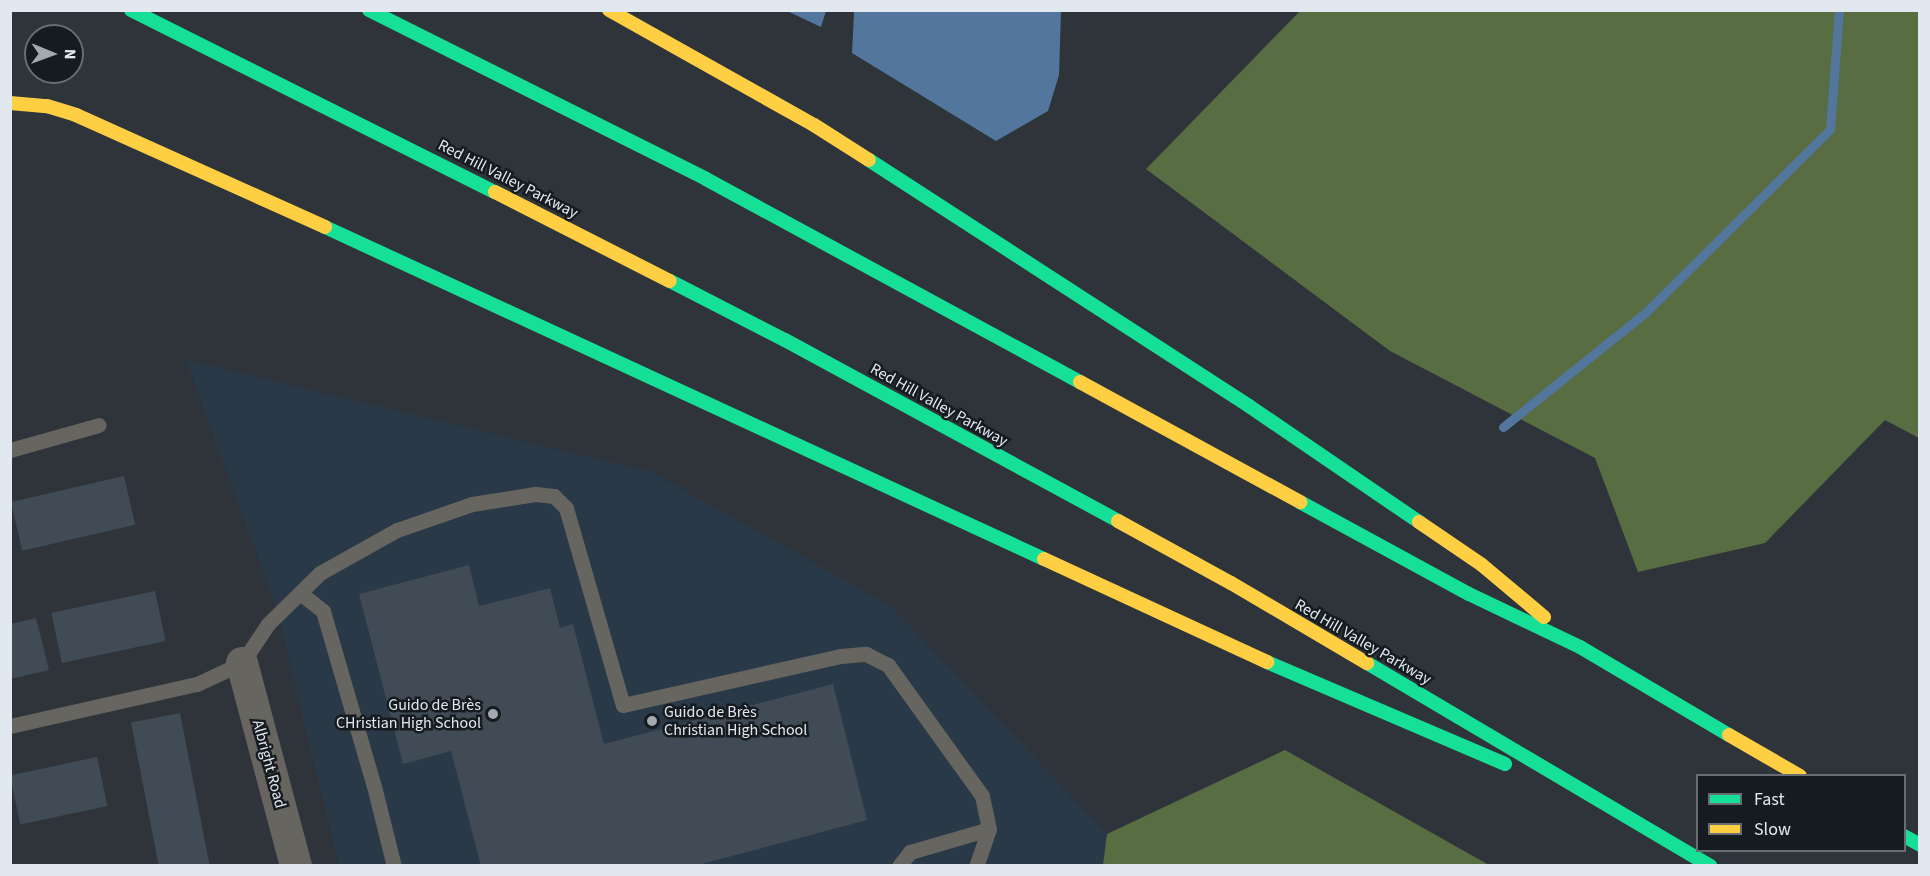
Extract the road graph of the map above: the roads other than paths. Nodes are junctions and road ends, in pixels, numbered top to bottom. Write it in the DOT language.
graph roads {
  1 [pos="131,10"];
  2 [pos="369,10"];
  3 [pos="609,10"];
  4 [pos="10,103"];
  5 [pos="99,425"];
  6 [pos="10,450"];
  7 [pos="300,592"];
  8 [pos="1580,647"];
  9 [pos="242,663"];
  10 [pos="10,726"];
  11 [pos="1797,774"];
  12 [pos="1635,820"];
  13 [pos="988,829"];
  14 [pos="1906,837"];
  15 [pos="1920,845"];
  16 [pos="296,866"];
  17 [pos="394,866"];
  18 [pos="899,866"];
  19 [pos="976,866"];
  20 [pos="1710,866"];
  1 -- 12 [label="highway, Red Hill Valley Parkway"];
  2 -- 8 [label="highway"];
  3 -- 8 [label="highway"];
  4 -- 12 [label="highway"];
  5 -- 6 [label="lane"];
  7 -- 9 [label="lane"];
  7 -- 13 [label="lane"];
  7 -- 17 [label="lane"];
  8 -- 11 [label="highway"];
  9 -- 10 [label="lane"];
  9 -- 16 [label="street, Albright Road"];
  12 -- 20 [label="highway, Red Hill Valley Parkway"];
  13 -- 18 [label="lane"];
  13 -- 19 [label="lane"];
  14 -- 15 [label="highway"];
}
